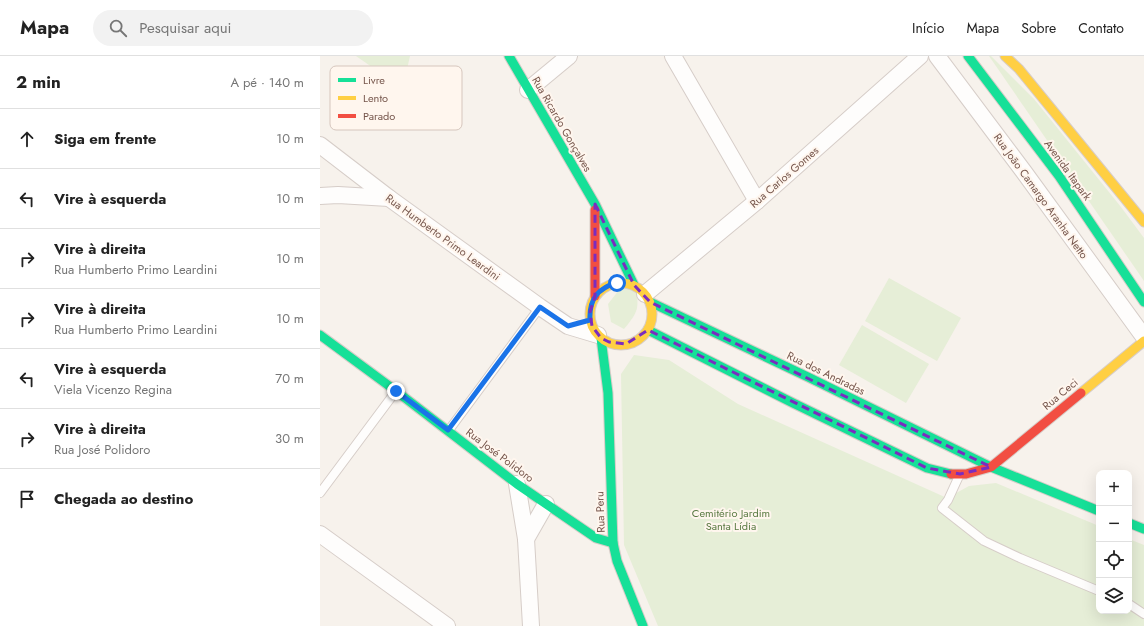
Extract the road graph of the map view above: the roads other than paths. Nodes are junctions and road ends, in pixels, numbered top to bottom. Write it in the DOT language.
graph roads {
  1 [pos="509,56"];
  2 [pos="569,56"];
  3 [pos="673,56"];
  4 [pos="920,56"];
  5 [pos="937,56"];
  6 [pos="968,56"];
  7 [pos="1005,56"];
  8 [pos="1009,56"];
  9 [pos="1019,70"];
  10 [pos="528,90"];
  11 [pos="320,145"];
  12 [pos="320,196"];
  13 [pos="389,198"];
  14 [pos="757,201"];
  15 [pos="595,204"];
  16 [pos="1144,222"];
  17 [pos="643,294"];
  18 [pos="595,296"];
  19 [pos="1144,302"];
  20 [pos="540,307"];
  21 [pos="590,320"];
  22 [pos="568,326"];
  23 [pos="648,330"];
  24 [pos="320,335"];
  25 [pos="600,336"];
  26 [pos="1144,337"];
  27 [pos="1144,340"];
  28 [pos="614,365"];
  29 [pos="396,391"];
  30 [pos="608,393"];
  31 [pos="448,430"];
  32 [pos="949,455"];
  33 [pos="991,467"];
  34 [pos="927,468"];
  35 [pos="960,474"];
  36 [pos="517,484"];
  37 [pos="320,493"];
  38 [pos="546,504"];
  39 [pos="1096,510"];
  40 [pos="1132,524"];
  41 [pos="1144,530"];
  42 [pos="320,534"];
  43 [pos="526,539"];
  44 [pos="613,543"];
  45 [pos="1096,590"];
  46 [pos="1132,606"];
  47 [pos="1144,614"];
  48 [pos="447,626"];
  49 [pos="531,626"];
  50 [pos="642,626"];
  1 -- 10 [label="street, Rua Ricardo Gonçalves"];
  2 -- 10 [label="street"];
  3 -- 14 [label="street"];
  4 -- 14 [label="street, Rua Carlos Gomes"];
  5 -- 26 [label="street, Rua João Camargo Aranha Netto"];
  6 -- 19 [label="street, Avenida Itapark"];
  7 -- 9 [label="street"];
  8 -- 9 [label="street"];
  9 -- 16 [label="street"];
  10 -- 15 [label="street, Rua Ricardo Gonçalves"];
  11 -- 13 [label="street, Rua Humberto Primo Leardini"];
  12 -- 13 [label="street"];
  13 -- 20 [label="street, Rua Humberto Primo Leardini"];
  14 -- 17 [label="street, Rua Carlos Gomes"];
  15 -- 17 [label="street, Rua Ricardo Gonçalves"];
  15 -- 18 [label="street"];
  17 -- 18 [label="street"];
  17 -- 23 [label="street"];
  17 -- 32 [label="street, Rua dos Andradas"];
  18 -- 21 [label="street"];
  20 -- 22 [label="street, Rua Humberto Primo Leardini"];
  20 -- 31 [label="lane"];
  21 -- 22 [label="street"];
  21 -- 25 [label="street"];
  22 -- 25 [label="street, Rua Humberto Primo Leardini"];
  23 -- 25 [label="street"];
  23 -- 34 [label="street"];
  24 -- 29 [label="street, Rua José Polidoro"];
  25 -- 30 [label="street, Rua Peru"];
  27 -- 33 [label="street, Rua Ceci"];
  28 -- 30 [label="street, Rua Peru"];
  29 -- 31 [label="street, Rua José Polidoro"];
  29 -- 37 [label="lane"];
  30 -- 44 [label="street, Rua Peru"];
  31 -- 36 [label="street, Rua José Polidoro"];
  32 -- 33 [label="street, Rua dos Andradas"];
  32 -- 34 [label="street"];
  33 -- 35 [label="street"];
  33 -- 39 [label="street, Rua dos Andradas"];
  34 -- 35 [label="street"];
  35 -- 45 [label="lane"];
  36 -- 38 [label="street, Rua José Polidoro"];
  36 -- 43 [label="street"];
  38 -- 43 [label="street"];
  38 -- 44 [label="street, Rua José Polidoro"];
  40 -- 41 [label="street"];
  42 -- 48 [label="street"];
  43 -- 49 [label="street"];
  44 -- 50 [label="street, Rua Peru"];
  46 -- 47 [label="lane"];
}
